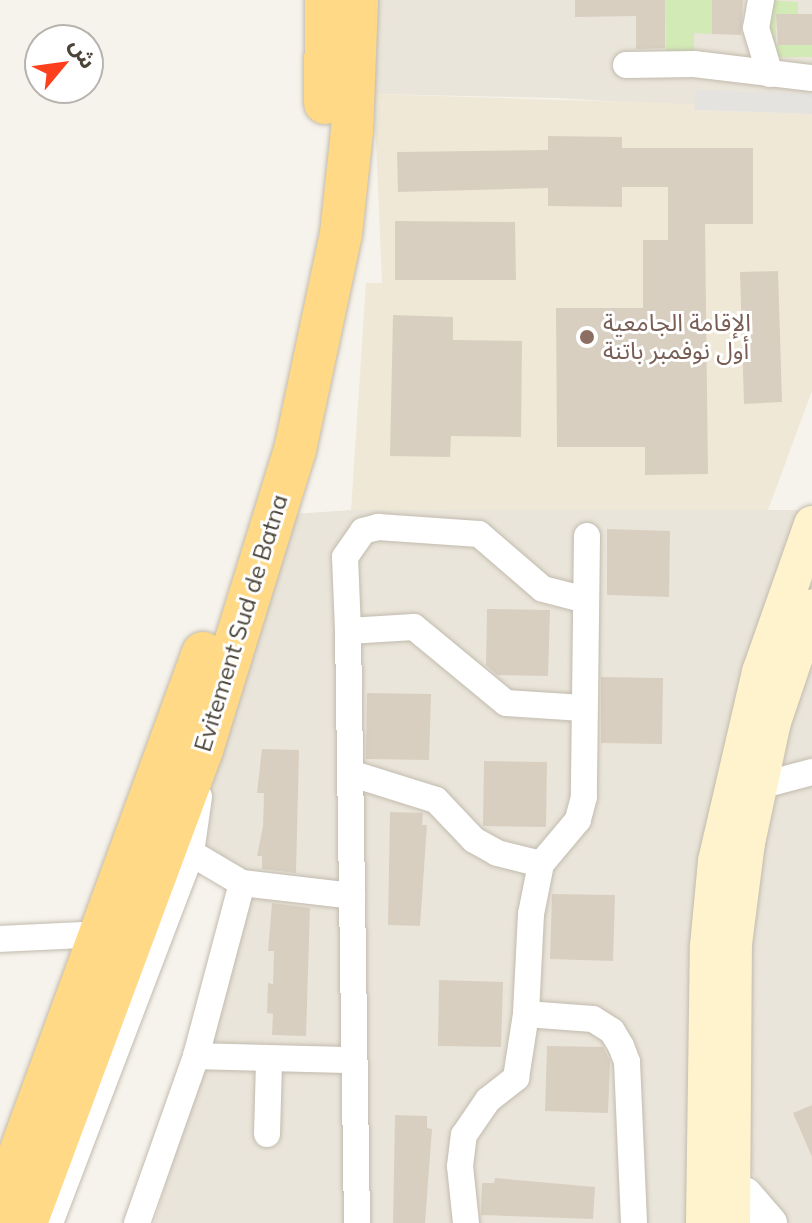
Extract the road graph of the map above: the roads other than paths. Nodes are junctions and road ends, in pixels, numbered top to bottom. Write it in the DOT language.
graph roads {
  1 [pos="326,0"];
  2 [pos="357,0"];
  3 [pos="761,0"];
  4 [pos="626,65"];
  5 [pos="770,74"];
  6 [pos="812,78"];
  7 [pos="812,524"];
  8 [pos="587,536"];
  9 [pos="586,600"];
  10 [pos="812,607"];
  11 [pos="348,631"];
  12 [pos="583,708"];
  13 [pos="202,750"];
  14 [pos="812,772"];
  15 [pos="353,774"];
  16 [pos="759,786"];
  17 [pos="191,853"];
  18 [pos="541,864"];
  19 [pos="242,883"];
  20 [pos="352,896"];
  21 [pos="101,934"];
  22 [pos="0,939"];
  23 [pos="526,1014"];
  24 [pos="196,1056"];
  25 [pos="352,1060"];
  26 [pos="269,1061"];
  27 [pos="267,1134"];
  28 [pos="718,1177"];
  29 [pos="0,1207"];
  30 [pos="26,1223"];
  31 [pos="50,1223"];
  32 [pos="137,1223"];
  33 [pos="357,1223"];
  34 [pos="466,1223"];
  35 [pos="634,1223"];
  36 [pos="704,1223"];
  37 [pos="732,1223"];
  38 [pos="771,1223"];
  1 -- 21 [label="highway, Evitement Sud de Batna"];
  2 -- 13 [label="highway, Evitement Sud de Batna"];
  3 -- 5 [label="street"];
  4 -- 5 [label="street"];
  5 -- 6 [label="street"];
  7 -- 28 [label="main road"];
  8 -- 9 [label="street"];
  9 -- 11 [label="street"];
  9 -- 12 [label="street"];
  10 -- 16 [label="main road"];
  11 -- 12 [label="street"];
  11 -- 15 [label="street"];
  12 -- 18 [label="street"];
  13 -- 17 [label="street"];
  13 -- 30 [label="highway, Evitement Sud de Batna"];
  14 -- 16 [label="street"];
  15 -- 18 [label="street"];
  15 -- 20 [label="street"];
  16 -- 28 [label="main road"];
  17 -- 19 [label="street"];
  17 -- 31 [label="street"];
  18 -- 23 [label="street"];
  19 -- 20 [label="street"];
  19 -- 24 [label="street"];
  20 -- 25 [label="street"];
  21 -- 22 [label="street"];
  21 -- 29 [label="highway, Evitement Sud de Batna"];
  23 -- 34 [label="street"];
  23 -- 35 [label="street"];
  24 -- 26 [label="street"];
  24 -- 32 [label="street"];
  25 -- 26 [label="street"];
  25 -- 33 [label="street"];
  26 -- 27 [label="street"];
  28 -- 36 [label="main road"];
  28 -- 37 [label="main road"];
  28 -- 38 [label="street"];
}
